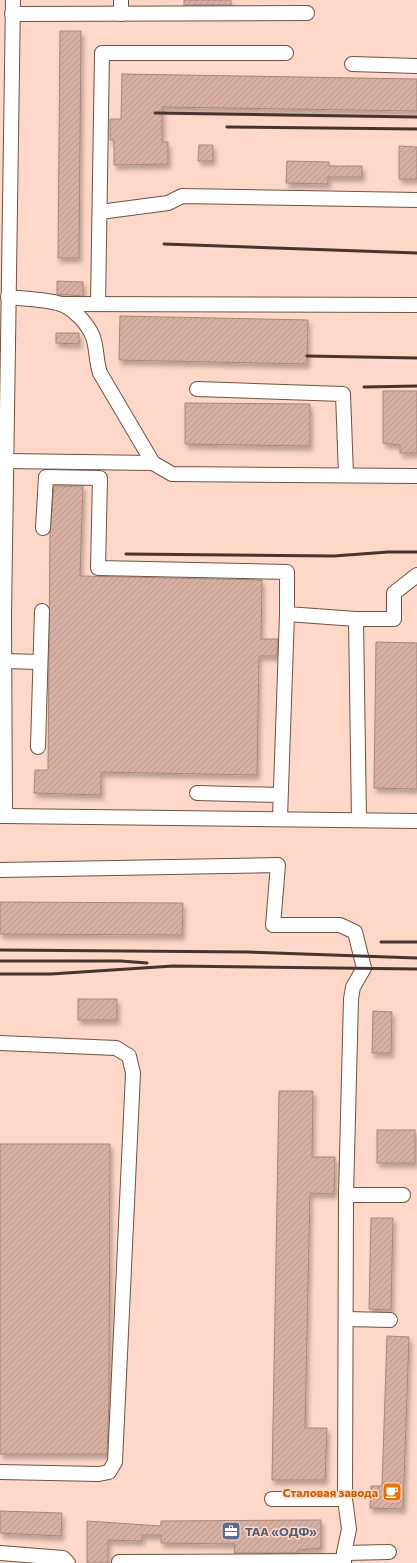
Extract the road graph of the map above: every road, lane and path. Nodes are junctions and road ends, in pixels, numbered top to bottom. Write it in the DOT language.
graph roads {
  1 [pos="13,0"];
  2 [pos="121,7"];
  3 [pos="307,13"];
  4 [pos="12,14"];
  5 [pos="286,53"];
  6 [pos="352,64"];
  7 [pos="417,66"];
  8 [pos="417,200"];
  9 [pos="100,212"];
  10 [pos="8,297"];
  11 [pos="61,304"];
  12 [pos="98,304"];
  13 [pos="417,305"];
  14 [pos="197,389"];
  15 [pos="6,461"];
  16 [pos="153,463"];
  17 [pos="346,475"];
  18 [pos="417,476"];
  19 [pos="43,528"];
  20 [pos="417,575"];
  21 [pos="42,611"];
  22 [pos="287,614"];
  23 [pos="356,619"];
  24 [pos="4,661"];
  25 [pos="40,662"];
  26 [pos="38,747"];
  27 [pos="197,793"];
  28 [pos="280,795"];
  29 [pos="2,816"];
  30 [pos="280,818"];
  31 [pos="359,820"];
  32 [pos="417,821"];
  33 [pos="0,870"];
  34 [pos="0,1043"];
  35 [pos="346,1195"];
  36 [pos="403,1195"];
  37 [pos="346,1319"];
  38 [pos="390,1320"];
  39 [pos="0,1472"];
  40 [pos="272,1499"];
  41 [pos="344,1499"];
  42 [pos="389,1552"];
  43 [pos="0,1553"];
  44 [pos="344,1559"];
  45 [pos="119,1562"];
  46 [pos="68,1563"];
  1 -- 4 [label="lane"];
  2 -- 3 [label="lane"];
  2 -- 4 [label="lane"];
  4 -- 10 [label="lane"];
  5 -- 9 [label="lane"];
  6 -- 7 [label="lane"];
  8 -- 9 [label="lane"];
  9 -- 12 [label="lane"];
  10 -- 11 [label="lane"];
  10 -- 15 [label="lane"];
  11 -- 12 [label="lane"];
  11 -- 16 [label="lane"];
  12 -- 13 [label="lane"];
  14 -- 17 [label="lane"];
  15 -- 16 [label="lane"];
  15 -- 24 [label="lane"];
  16 -- 17 [label="lane"];
  17 -- 18 [label="lane"];
  19 -- 22 [label="lane"];
  20 -- 23 [label="lane"];
  21 -- 25 [label="lane"];
  22 -- 23 [label="lane"];
  22 -- 28 [label="lane"];
  23 -- 31 [label="lane"];
  24 -- 25 [label="lane"];
  24 -- 29 [label="lane"];
  25 -- 26 [label="lane"];
  27 -- 28 [label="lane"];
  28 -- 30 [label="lane"];
  29 -- 30 [label="lane"];
  30 -- 31 [label="lane"];
  31 -- 32 [label="lane"];
  33 -- 35 [label="lane"];
  34 -- 39 [label="lane"];
  35 -- 36 [label="lane"];
  35 -- 37 [label="lane"];
  37 -- 38 [label="lane"];
  37 -- 41 [label="lane"];
  40 -- 41 [label="lane"];
  41 -- 44 [label="lane"];
  42 -- 44 [label="lane"];
  43 -- 46 [label="lane"];
  44 -- 45 [label="lane"];
}
